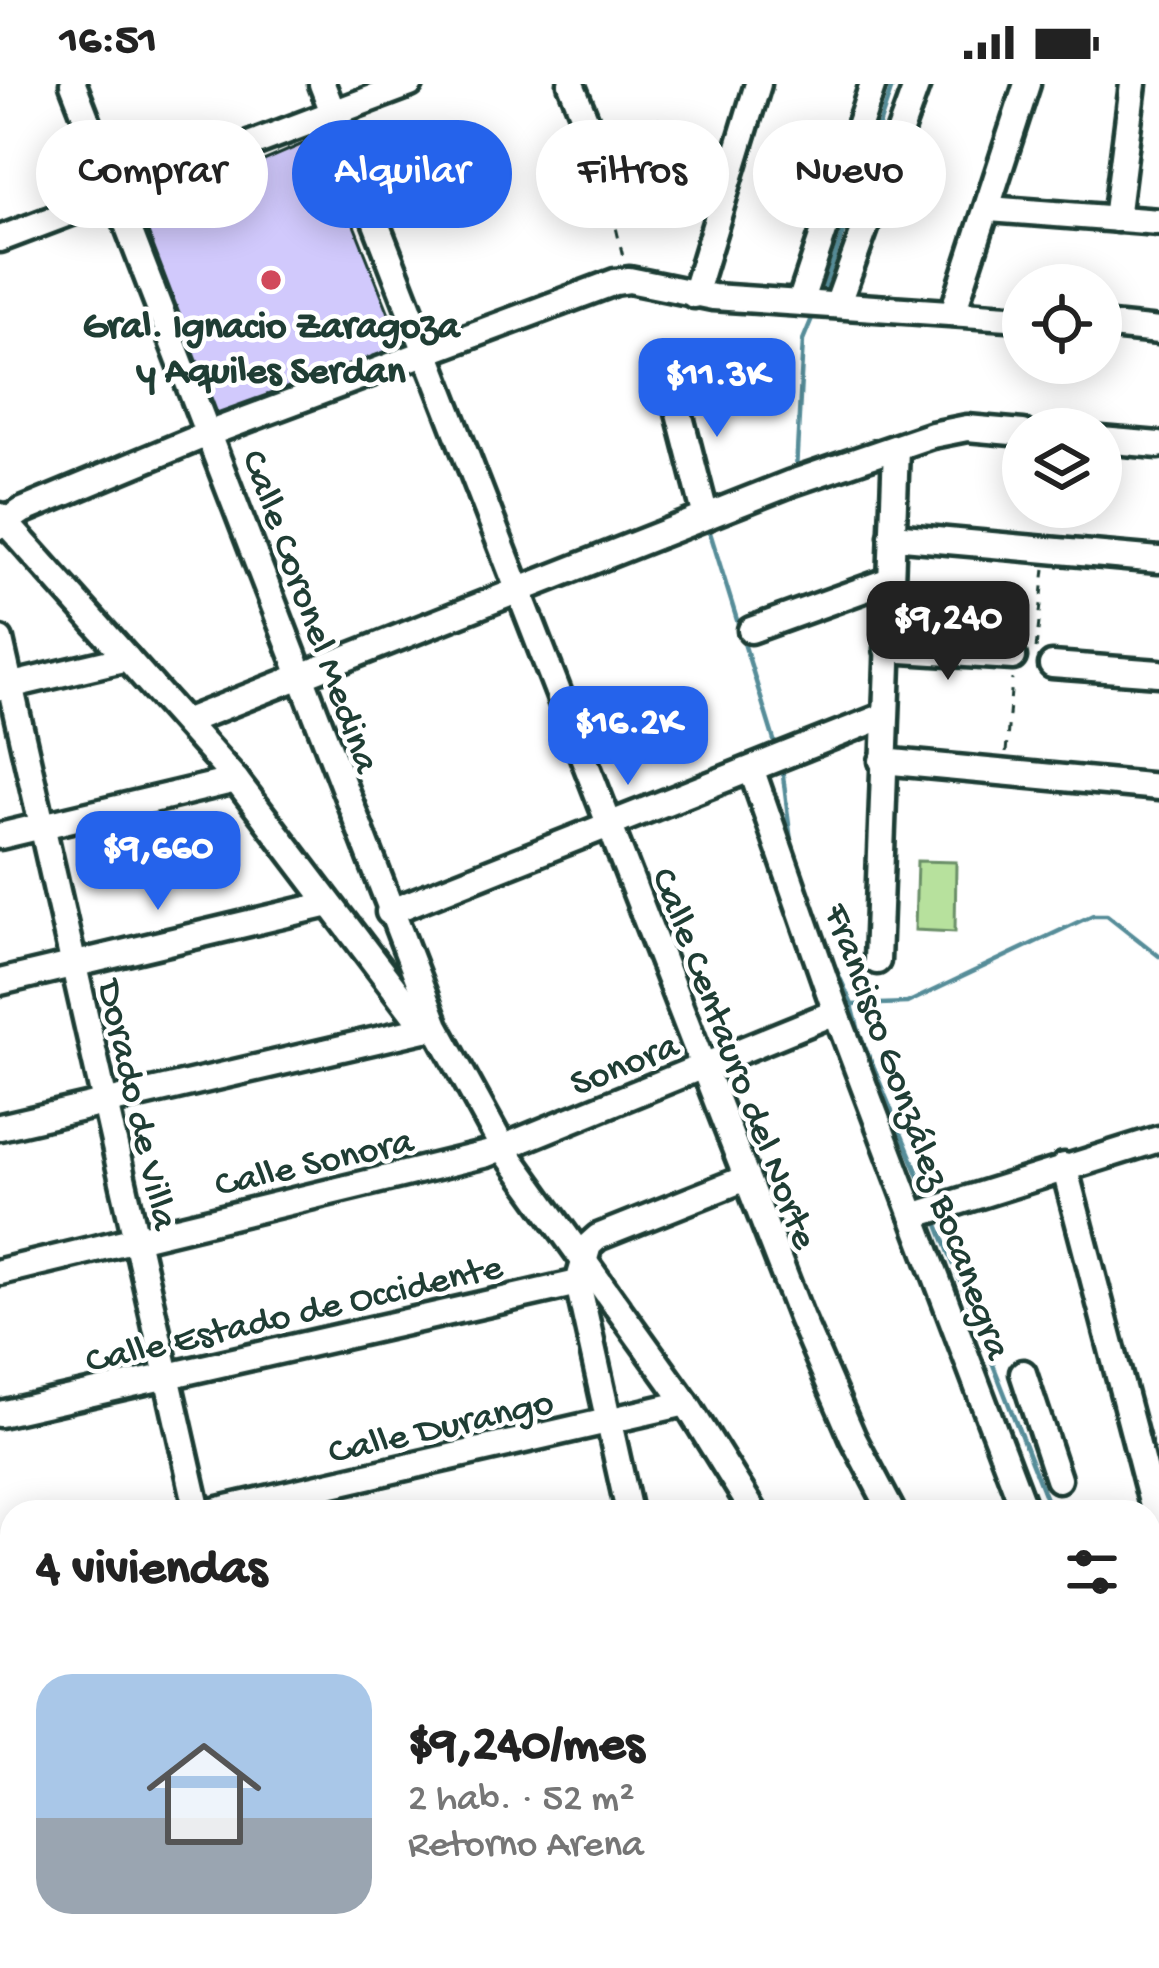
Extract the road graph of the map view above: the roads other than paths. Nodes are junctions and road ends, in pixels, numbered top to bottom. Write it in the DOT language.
graph roads {
  1 [pos="73,84"];
  2 [pos="322,84"];
  3 [pos="410,84"];
  4 [pos="571,84"];
  5 [pos="758,84"];
  6 [pos="873,84"];
  7 [pos="917,84"];
  8 [pos="1028,84"];
  9 [pos="1133,84"];
  10 [pos="335,114"];
  11 [pos="87,120"];
  12 [pos="585,120"];
  13 [pos="268,139"];
  14 [pos="989,208"];
  15 [pos="1116,219"];
  16 [pos="1159,222"];
  17 [pos="36,225"];
  18 [pos="130,228"];
  19 [pos="0,239"];
  20 [pos="694,295"];
  21 [pos="801,300"];
  22 [pos="838,303"];
  23 [pos="953,312"];
  24 [pos="1002,316"];
  25 [pos="1122,327"];
  26 [pos="1159,331"];
  27 [pos="427,351"];
  28 [pos="670,378"];
  29 [pos="1002,432"];
  30 [pos="210,433"];
  31 [pos="1122,442"];
  32 [pos="1159,445"];
  33 [pos="896,448"];
  34 [pos="706,517"];
  35 [pos="1,521"];
  36 [pos="892,536"];
  37 [pos="1159,560"];
  38 [pos="890,580"];
  39 [pos="520,590"];
  40 [pos="752,629"];
  41 [pos="0,640"];
  42 [pos="887,649"];
  43 [pos="127,658"];
  44 [pos="1159,673"];
  45 [pos="298,676"];
  46 [pos="5,686"];
  47 [pos="884,716"];
  48 [pos="187,721"];
  49 [pos="882,761"];
  50 [pos="765,766"];
  51 [pos="236,780"];
  52 [pos="1159,787"];
  53 [pos="610,824"];
  54 [pos="41,826"];
  55 [pos="0,836"];
  56 [pos="329,904"];
  57 [pos="389,911"];
  58 [pos="877,961"];
  59 [pos="72,964"];
  60 [pos="0,982"];
  61 [pos="836,1012"];
  62 [pos="430,1028"];
  63 [pos="705,1066"];
  64 [pos="102,1102"];
  65 [pos="0,1127"];
  66 [pos="1159,1138"];
  67 [pos="503,1148"];
  68 [pos="1064,1166"];
  69 [pos="746,1178"];
  70 [pos="927,1211"];
  71 [pos="134,1239"];
  72 [pos="0,1272"];
  73 [pos="580,1272"];
  74 [pos="1023,1373"];
  75 [pos="165,1374"];
  76 [pos="686,1403"];
  77 [pos="0,1414"];
  78 [pos="609,1421"];
  79 [pos="1044,1436"];
  80 [pos="1003,1452"];
  81 [pos="1058,1479"];
  82 [pos="195,1500"];
  83 [pos="263,1500"];
  84 [pos="626,1500"];
  85 [pos="747,1500"];
  86 [pos="886,1500"];
  87 [pos="1021,1500"];
  88 [pos="1151,1500"];
  1 -- 11 [label="street, Calle Coronel Medina"];
  2 -- 10 [label="street, Calle Centauro del Norte"];
  3 -- 10 [label="street"];
  4 -- 12 [label="street"];
  5 -- 20 [label="street"];
  6 -- 21 [label="street"];
  7 -- 22 [label="street"];
  8 -- 14 [label="street"];
  9 -- 15 [label="street"];
  10 -- 13 [label="street"];
  10 -- 27 [label="street, Calle Centauro del Norte"];
  14 -- 15 [label="street"];
  14 -- 23 [label="street"];
  15 -- 16 [label="street"];
  17 -- 19 [label="street"];
  18 -- 30 [label="street, Calle Coronel Medina"];
  20 -- 21 [label="street"];
  20 -- 27 [label="street"];
  21 -- 22 [label="street"];
  22 -- 23 [label="street"];
  23 -- 24 [label="street"];
  25 -- 26 [label="street"];
  27 -- 30 [label="street"];
  27 -- 39 [label="street, Calle Centauro del Norte"];
  28 -- 34 [label="street"];
  29 -- 33 [label="street"];
  30 -- 35 [label="street"];
  30 -- 45 [label="street, Calle Coronel Medina"];
  31 -- 32 [label="street"];
  33 -- 34 [label="street"];
  33 -- 36 [label="street"];
  34 -- 39 [label="street"];
  35 -- 43 [label="street"];
  36 -- 37 [label="street"];
  36 -- 38 [label="street"];
  38 -- 40 [label="street"];
  38 -- 42 [label="street"];
  39 -- 45 [label="street"];
  39 -- 53 [label="street, Calle Centauro del Norte"];
  41 -- 46 [label="street, Dorado de Villa"];
  42 -- 44 [label="street"];
  42 -- 47 [label="street"];
  43 -- 46 [label="street"];
  43 -- 48 [label="street"];
  45 -- 48 [label="street"];
  45 -- 57 [label="street, Calle Coronel Medina"];
  46 -- 54 [label="street, Dorado de Villa"];
  47 -- 49 [label="street"];
  47 -- 50 [label="street"];
  48 -- 51 [label="street"];
  49 -- 52 [label="street"];
  49 -- 58 [label="street"];
  50 -- 53 [label="street"];
  50 -- 61 [label="street, Francisco González Bocanegra"];
  51 -- 54 [label="street"];
  51 -- 56 [label="street"];
  53 -- 57 [label="street"];
  53 -- 63 [label="street, Calle Centauro del Norte"];
  54 -- 55 [label="street"];
  54 -- 59 [label="street, Dorado de Villa"];
  56 -- 59 [label="street"];
  56 -- 62 [label="street"];
  57 -- 62 [label="street, Calle Coronel Medina"];
  59 -- 60 [label="street"];
  59 -- 64 [label="street, Dorado de Villa"];
  61 -- 63 [label="street, Sonora"];
  61 -- 70 [label="street, Francisco González Bocanegra"];
  62 -- 64 [label="street"];
  62 -- 67 [label="street"];
  63 -- 67 [label="street, Sonora"];
  63 -- 69 [label="street, Calle Centauro del Norte"];
  64 -- 65 [label="street"];
  64 -- 71 [label="street, Dorado de Villa"];
  66 -- 68 [label="street"];
  67 -- 71 [label="street, Calle Sonora"];
  67 -- 73 [label="street"];
  68 -- 70 [label="street"];
  68 -- 88 [label="street"];
  69 -- 73 [label="street"];
  69 -- 86 [label="street, Calle Centauro del Norte"];
  70 -- 80 [label="street, Francisco González Bocanegra"];
  71 -- 72 [label="street, Calle Sonora"];
  71 -- 75 [label="street, Dorado de Villa"];
  73 -- 75 [label="street, Calle Estado de Occidente"];
  73 -- 76 [label="street"];
  73 -- 78 [label="street"];
  74 -- 79 [label="street"];
  75 -- 77 [label="street, Calle Estado de Occidente"];
  75 -- 82 [label="street, Dorado de Villa"];
  76 -- 78 [label="street, Calle Durango"];
  76 -- 85 [label="street"];
  78 -- 83 [label="street, Calle Durango"];
  78 -- 84 [label="street"];
  79 -- 80 [label="street"];
  79 -- 81 [label="street"];
  80 -- 87 [label="street, Francisco González Bocanegra"];
}
